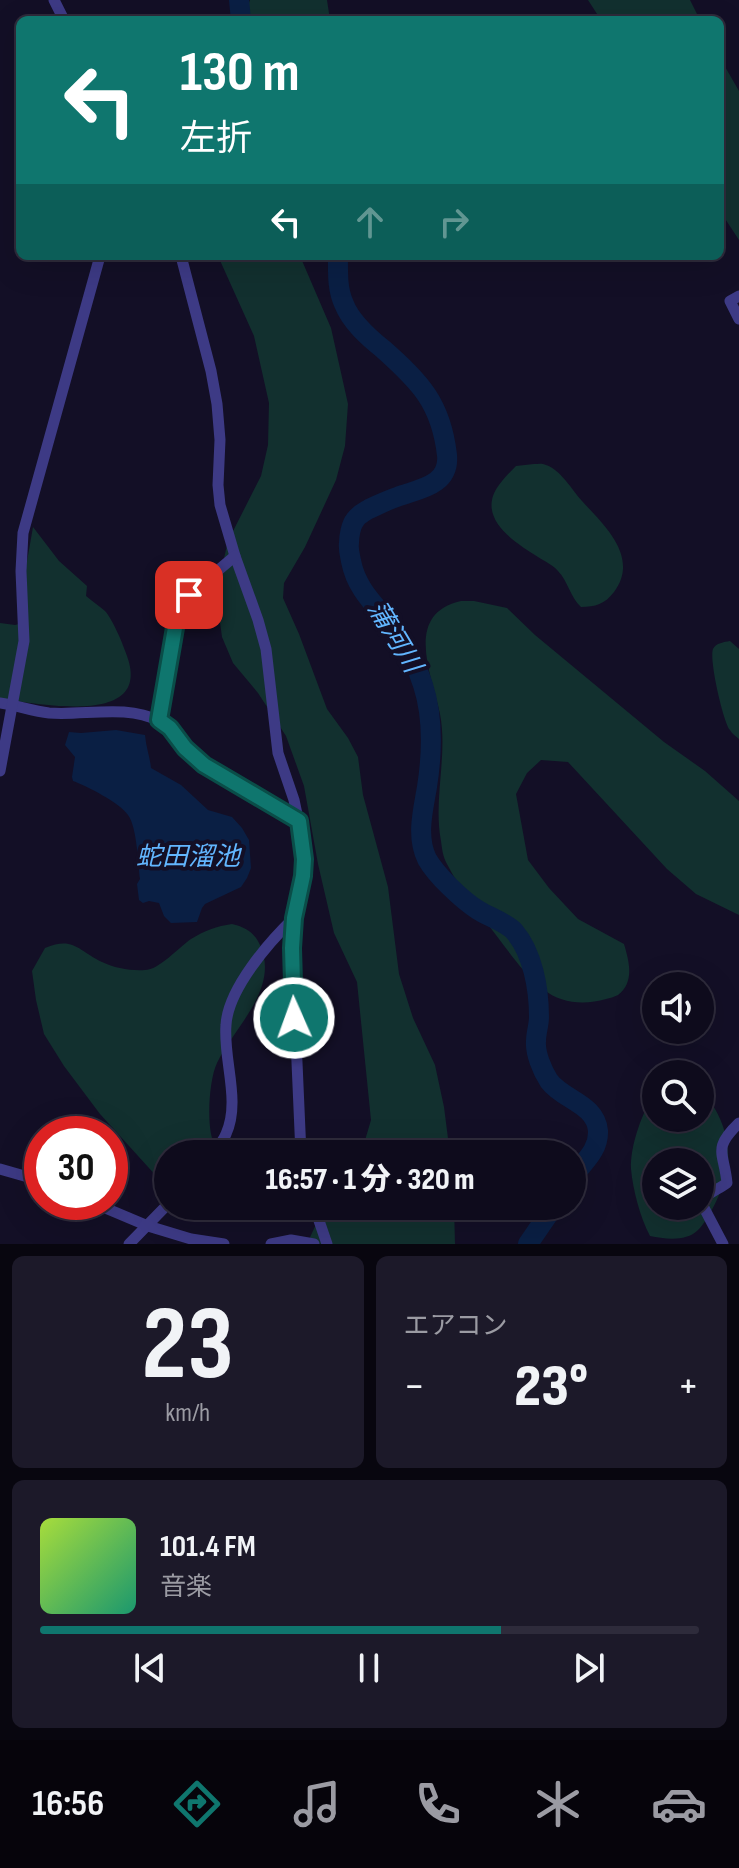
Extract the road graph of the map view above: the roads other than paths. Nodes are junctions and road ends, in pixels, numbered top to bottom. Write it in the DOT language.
graph roads {
  1 [pos="99,260"];
  2 [pos="182,260"];
  3 [pos="739,296"];
  4 [pos="739,319"];
  5 [pos="235,556"];
  6 [pos="6,704"];
  7 [pos="159,720"];
  8 [pos="0,771"];
  9 [pos="299,821"];
  10 [pos="294,918"];
  11 [pos="739,1123"];
  12 [pos="223,1140"];
  13 [pos="300,1140"];
  14 [pos="0,1169"];
  15 [pos="24,1176"];
  16 [pos="128,1218"];
  17 [pos="154,1219"];
  18 [pos="319,1220"];
  19 [pos="148,1226"];
  20 [pos="190,1241"];
  21 [pos="129,1244"];
  22 [pos="224,1244"];
  23 [pos="271,1244"];
  24 [pos="314,1244"];
  25 [pos="327,1244"];
  26 [pos="723,1244"];
  1 -- 6 [label="street"];
  2 -- 5 [label="street"];
  3 -- 4 [label="street"];
  5 -- 7 [label="street"];
  5 -- 9 [label="street"];
  6 -- 7 [label="street"];
  6 -- 8 [label="street"];
  7 -- 9 [label="street"];
  9 -- 10 [label="street"];
  10 -- 12 [label="street"];
  10 -- 13 [label="street"];
  11 -- 26 [label="street"];
  14 -- 15 [label="street"];
  16 -- 19 [label="street"];
  17 -- 19 [label="street"];
  18 -- 25 [label="street"];
  19 -- 20 [label="street"];
  19 -- 21 [label="street"];
  20 -- 22 [label="street"];
  23 -- 24 [label="street"];
}
